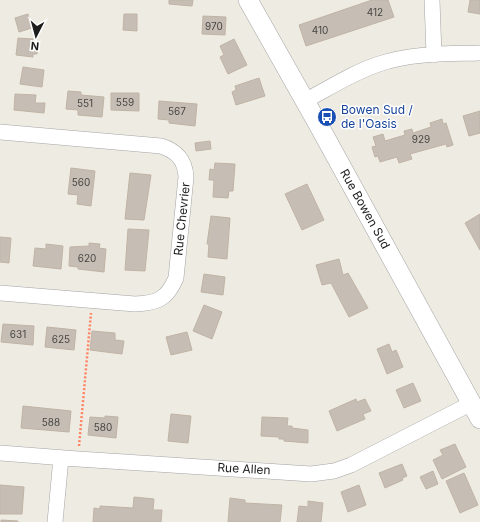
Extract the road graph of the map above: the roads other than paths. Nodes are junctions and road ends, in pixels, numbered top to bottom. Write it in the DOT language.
graph roads {
  1 [pos="248,0"];
  2 [pos="432,0"];
  3 [pos="480,53"];
  4 [pos="434,55"];
  5 [pos="305,101"];
  6 [pos="0,132"];
  7 [pos="0,293"];
  8 [pos="476,411"];
  9 [pos="0,453"];
  10 [pos="61,458"];
  11 [pos="55,522"];
  1 -- 5 [label="street, Rue Bowen Sud"];
  2 -- 4 [label="street"];
  3 -- 4 [label="street"];
  4 -- 5 [label="street"];
  5 -- 8 [label="street, Rue Bowen Sud"];
  6 -- 7 [label="street, Rue Chevrier"];
  8 -- 10 [label="street, Rue Allen"];
  9 -- 10 [label="street, Rue Allen"];
  10 -- 11 [label="street"];
}
